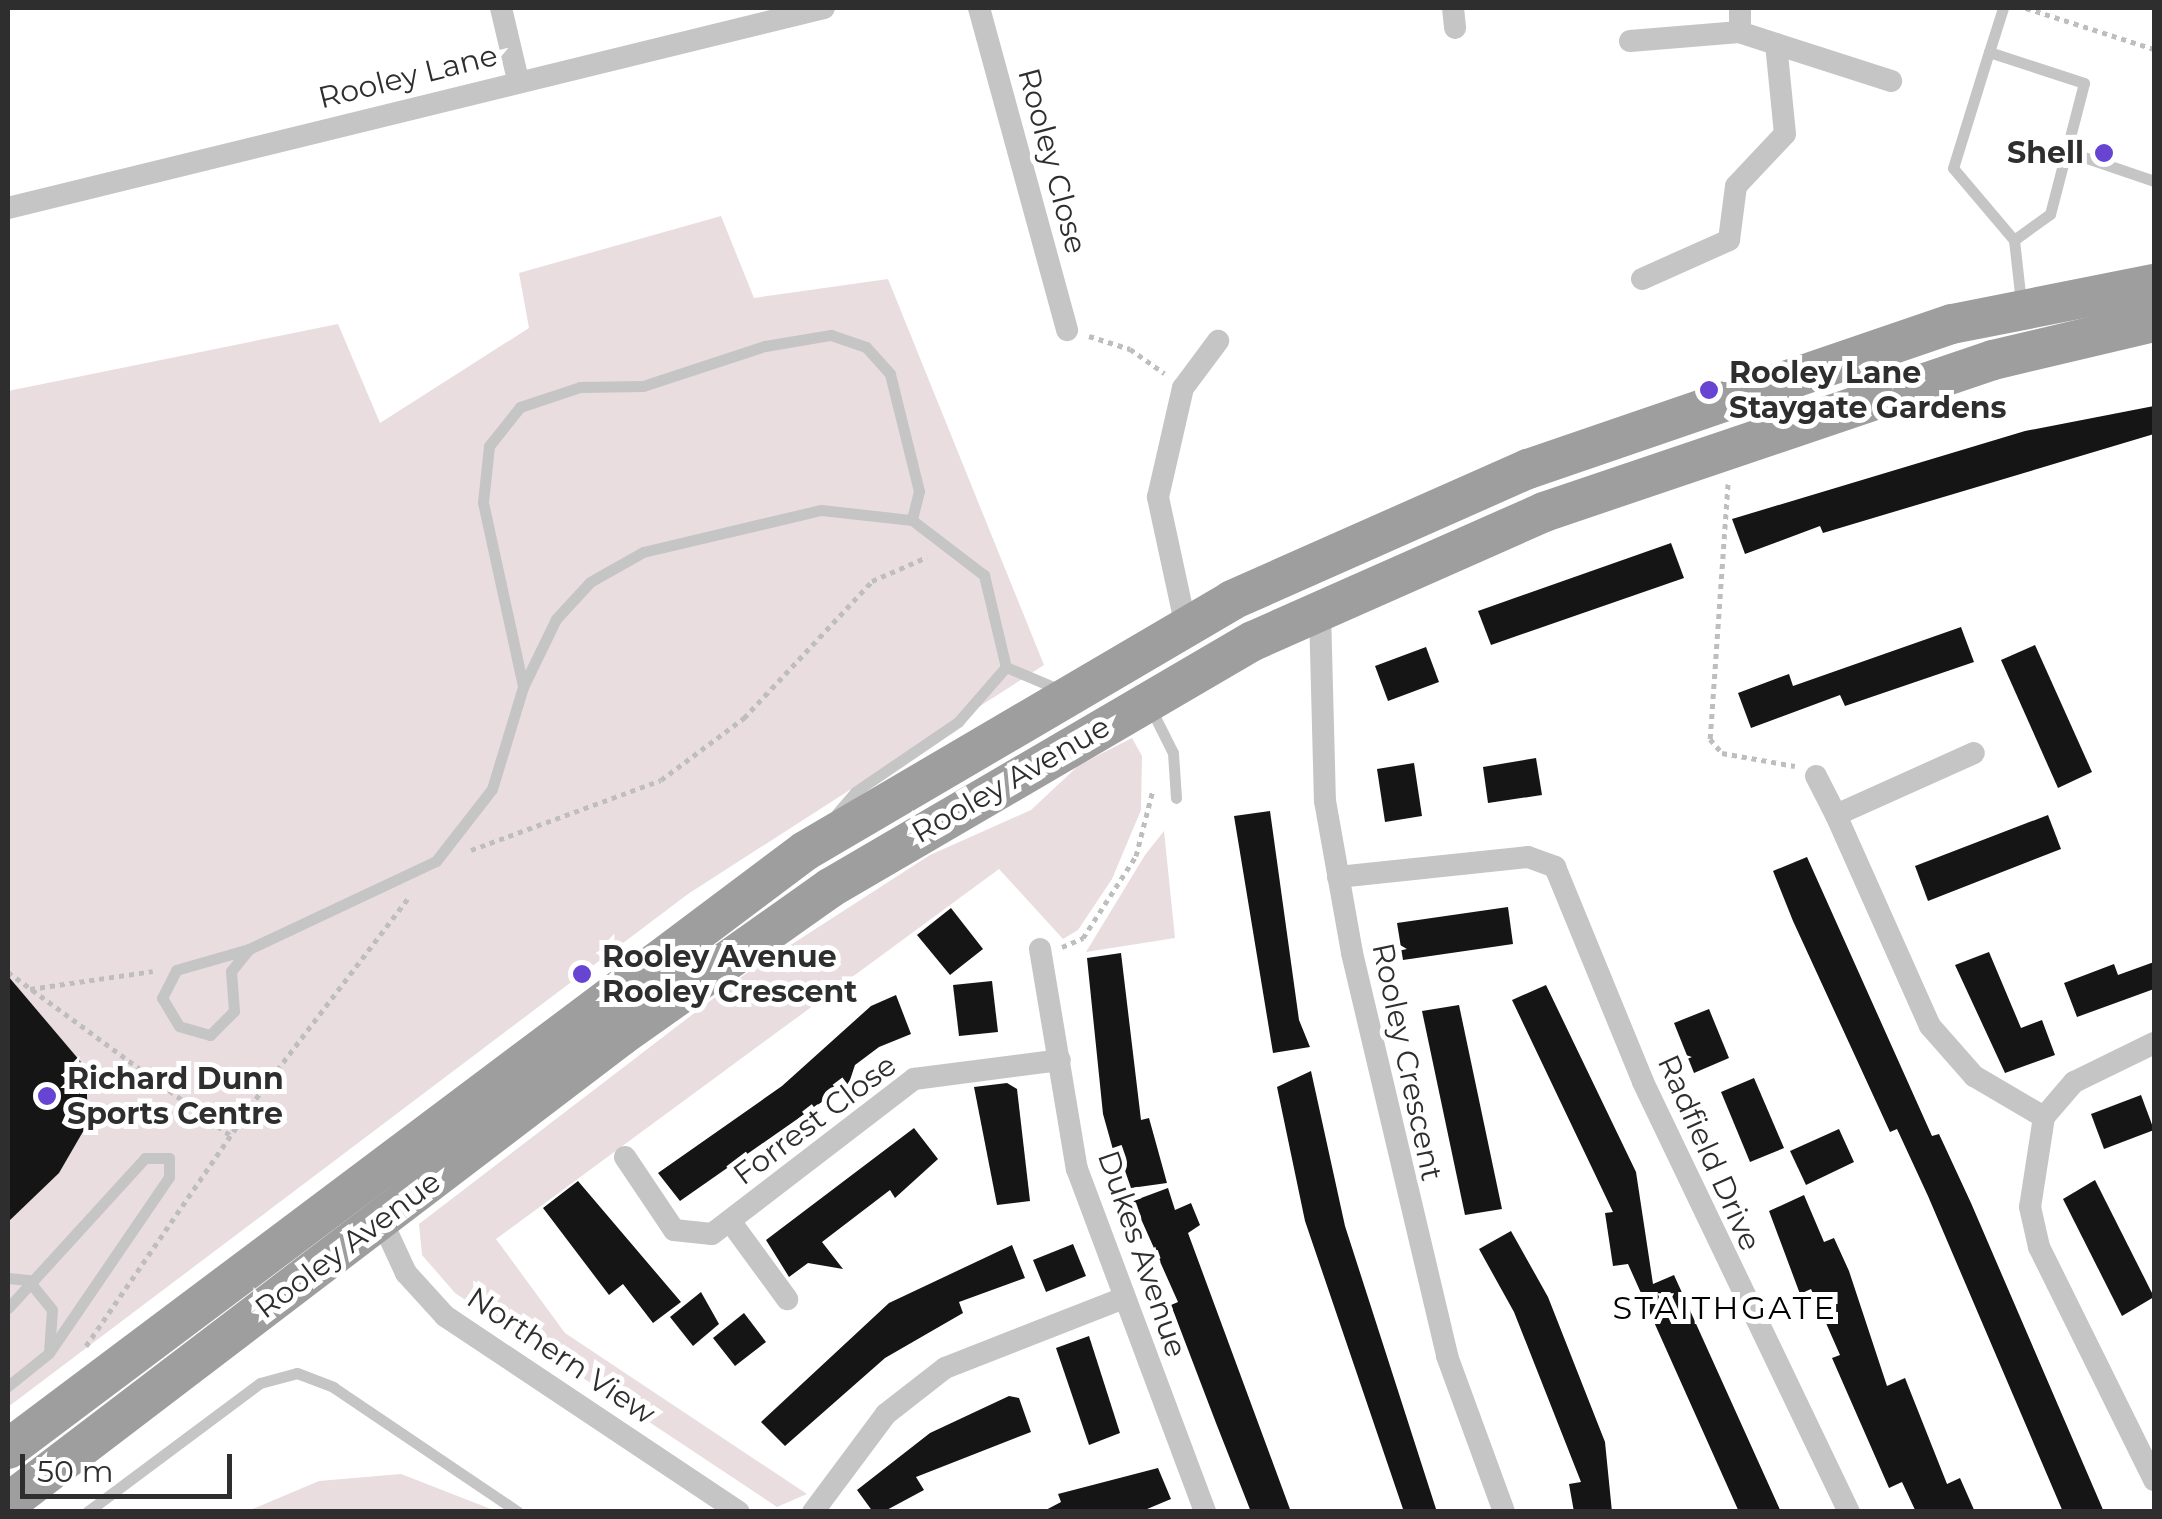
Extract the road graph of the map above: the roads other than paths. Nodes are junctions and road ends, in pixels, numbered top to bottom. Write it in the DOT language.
graph roads {
  1 [pos="500,8"];
  2 [pos="824,8"];
  3 [pos="979,8"];
  4 [pos="1740,8"];
  5 [pos="2003,8"];
  6 [pos="1740,32"];
  7 [pos="1630,41"];
  8 [pos="1776,44"];
  9 [pos="1989,52"];
  10 [pos="518,80"];
  11 [pos="1891,81"];
  12 [pos="2069,152"];
  13 [pos="2154,180"];
  14 [pos="8,208"];
  15 [pos="2014,240"];
  16 [pos="1642,279"];
  17 [pos="2154,284"];
  18 [pos="2023,311"];
  19 [pos="2154,322"];
  20 [pos="1068,330"];
  21 [pos="1218,340"];
  22 [pos="912,520"];
  23 [pos="1320,612"];
  24 [pos="1186,627"];
  25 [pos="1006,667"];
  26 [pos="523,686"];
  27 [pos="1072,691"];
  28 [pos="1147,701"];
  29 [pos="1974,754"];
  30 [pos="1816,776"];
  31 [pos="1176,798"];
  32 [pos="1836,814"];
  33 [pos="805,851"];
  34 [pos="1338,877"];
  35 [pos="249,949"];
  36 [pos="1040,949"];
  37 [pos="2154,1043"];
  38 [pos="1060,1060"];
  39 [pos="2044,1117"];
  40 [pos="626,1157"];
  41 [pos="381,1220"];
  42 [pos="730,1221"];
  43 [pos="8,1278"];
  44 [pos="28,1280"];
  45 [pos="1124,1298"];
  46 [pos="786,1300"];
  47 [pos="8,1308"];
  48 [pos="49,1353"];
  49 [pos="8,1386"];
  50 [pos="8,1449"];
  51 [pos="2152,1466"];
  52 [pos="8,1503"];
  53 [pos="87,1512"];
  54 [pos="518,1512"];
  55 [pos="740,1512"];
  56 [pos="813,1512"];
  57 [pos="1204,1512"];
  58 [pos="1504,1512"];
  59 [pos="1849,1512"];
  1 -- 10 [label="street"];
  2 -- 10 [label="street, Rooley Lane"];
  3 -- 20 [label="street, Rooley Close"];
  4 -- 6 [label="street"];
  5 -- 9 [label="lane"];
  6 -- 7 [label="street"];
  6 -- 8 [label="street"];
  8 -- 11 [label="street"];
  8 -- 16 [label="street"];
  9 -- 12 [label="lane"];
  9 -- 15 [label="lane"];
  10 -- 14 [label="street, Rooley Lane"];
  12 -- 13 [label="lane"];
  12 -- 15 [label="lane"];
  15 -- 18 [label="lane"];
  17 -- 18 [label="highway, Rooley Avenue"];
  18 -- 24 [label="highway, Rooley Avenue"];
  19 -- 23 [label="highway, Rooley Avenue"];
  21 -- 24 [label="street"];
  22 -- 25 [label="lane"];
  22 -- 26 [label="lane"];
  22 -- 26 [label="lane"];
  23 -- 28 [label="highway, Rooley Avenue"];
  23 -- 34 [label="street, Rooley Crescent"];
  24 -- 27 [label="highway, Rooley Avenue"];
  25 -- 27 [label="lane"];
  25 -- 33 [label="lane"];
  26 -- 35 [label="lane"];
  27 -- 33 [label="highway, Rooley Avenue"];
  28 -- 31 [label="lane"];
  28 -- 41 [label="highway, Rooley Avenue"];
  29 -- 32 [label="street"];
  30 -- 32 [label="street"];
  32 -- 39 [label="street"];
  33 -- 50 [label="highway, Rooley Avenue"];
  34 -- 58 [label="street, Rooley Crescent"];
  34 -- 59 [label="street, Radfield Drive"];
  35 -- 35 [label="lane"];
  36 -- 38 [label="street, Dukes Avenue"];
  37 -- 39 [label="street"];
  38 -- 42 [label="street, Forrest Close"];
  38 -- 45 [label="street, Dukes Avenue"];
  39 -- 51 [label="street"];
  40 -- 42 [label="street, Forrest Close"];
  41 -- 52 [label="highway, Rooley Avenue"];
  41 -- 55 [label="street, Northern View"];
  42 -- 46 [label="street, Forrest Close"];
  43 -- 44 [label="lane"];
  44 -- 47 [label="lane"];
  44 -- 48 [label="lane"];
  44 -- 48 [label="lane"];
  45 -- 56 [label="street"];
  45 -- 57 [label="street, Dukes Avenue"];
  48 -- 49 [label="lane"];
  53 -- 54 [label="lane"];
}
